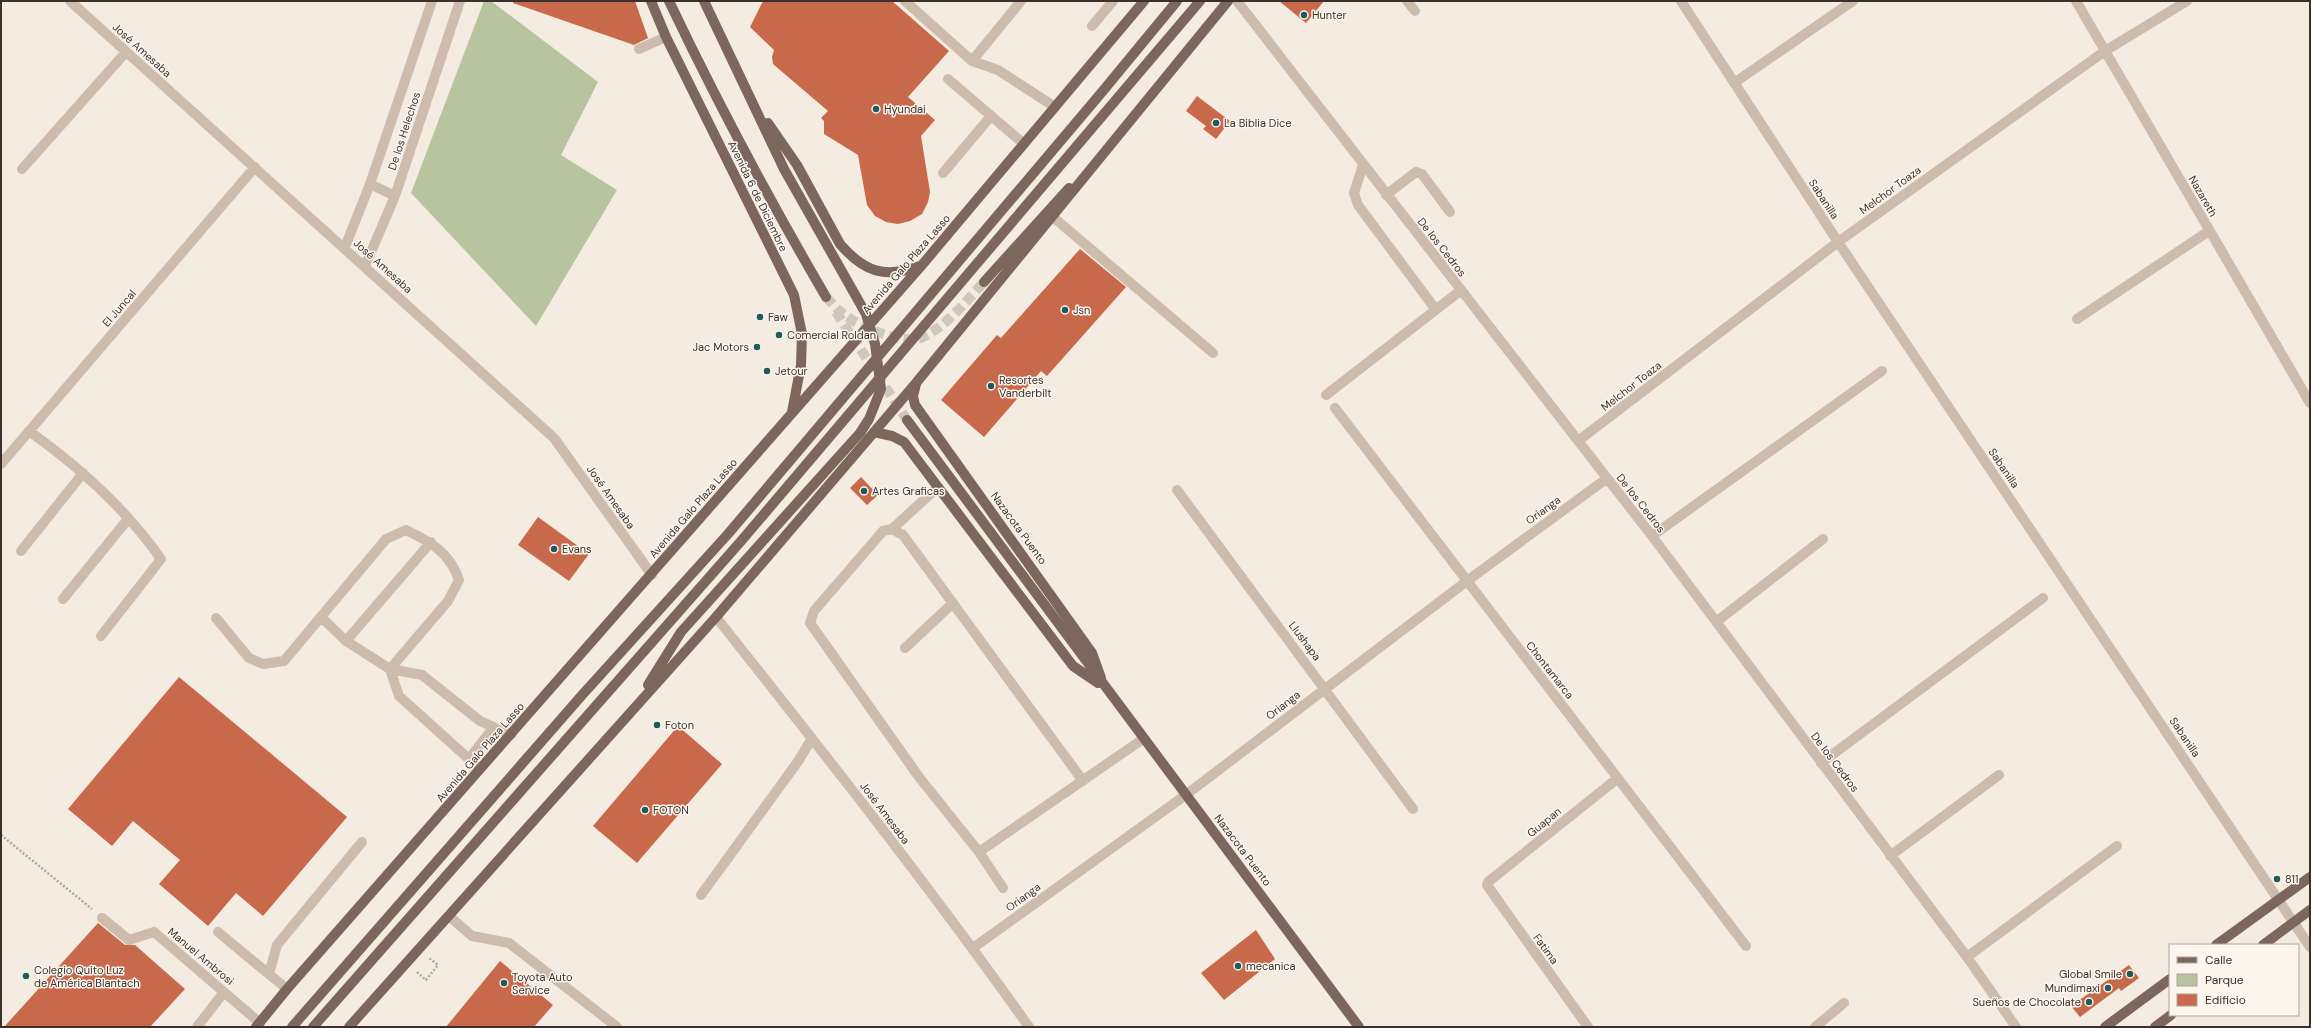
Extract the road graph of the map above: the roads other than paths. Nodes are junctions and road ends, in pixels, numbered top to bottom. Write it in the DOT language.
graph roads {
  1 [pos="70,1"];
  2 [pos="432,1"];
  3 [pos="460,1"];
  4 [pos="651,1"];
  5 [pos="669,1"];
  6 [pos="704,1"];
  7 [pos="905,1"];
  8 [pos="1021,1"];
  9 [pos="1113,1"];
  10 [pos="1144,1"];
  11 [pos="1177,1"];
  12 [pos="1200,1"];
  13 [pos="1228,1"];
  14 [pos="1237,1"];
  15 [pos="1407,1"];
  16 [pos="1681,1"];
  17 [pos="1853,1"];
  18 [pos="2076,1"];
  19 [pos="2186,1"];
  20 [pos="1415,11"];
  21 [pos="1092,26"];
  22 [pos="666,37"];
  23 [pos="638,49"];
  24 [pos="126,52"];
  25 [pos="2105,52"];
  26 [pos="972,61"];
  27 [pos="948,79"];
  28 [pos="1734,83"];
  29 [pos="750,97"];
  30 [pos="1146,102"];
  31 [pos="1055,107"];
  32 [pos="991,116"];
  33 [pos="1024,144"];
  34 [pos="1363,165"];
  35 [pos="255,167"];
  36 [pos="22,169"];
  37 [pos="943,173"];
  38 [pos="370,184"];
  39 [pos="1386,194"];
  40 [pos="395,196"];
  41 [pos="1450,212"];
  42 [pos="1053,217"];
  43 [pos="2209,231"];
  44 [pos="1838,242"];
  45 [pos="345,247"];
  46 [pos="922,265"];
  47 [pos="365,266"];
  48 [pos="984,282"];
  49 [pos="1460,291"];
  50 [pos="826,297"];
  51 [pos="1436,310"];
  52 [pos="2077,319"];
  53 [pos="1213,353"];
  54 [pos="1882,371"];
  55 [pos="916,384"];
  56 [pos="1326,394"];
  57 [pos="2310,403"];
  58 [pos="1334,408"];
  59 [pos="792,412"];
  60 [pos="908,420"];
  61 [pos="29,431"];
  62 [pos="874,432"];
  63 [pos="1578,441"];
  64 [pos="1,464"];
  65 [pos="83,474"];
  66 [pos="1606,479"];
  67 [pos="938,487"];
  68 [pos="1177,490"];
  69 [pos="128,519"];
  70 [pos="892,529"];
  71 [pos="1652,536"];
  72 [pos="1823,539"];
  73 [pos="431,542"];
  74 [pos="21,551"];
  75 [pos="652,575"];
  76 [pos="1467,581"];
  77 [pos="2043,598"];
  78 [pos="63,599"];
  79 [pos="953,603"];
  80 [pos="322,617"];
  81 [pos="216,618"];
  82 [pos="716,618"];
  83 [pos="1716,622"];
  84 [pos="101,636"];
  85 [pos="346,641"];
  86 [pos="905,648"];
  87 [pos="390,669"];
  88 [pos="1325,687"];
  89 [pos="1105,689"];
  90 [pos="633,709"];
  91 [pos="493,728"];
  92 [pos="511,735"];
  93 [pos="812,738"];
  94 [pos="1143,739"];
  95 [pos="469,759"];
  96 [pos="1821,763"];
  97 [pos="480,769"];
  98 [pos="1999,775"];
  99 [pos="1618,778"];
  100 [pos="1083,781"];
  101 [pos="1187,794"];
  102 [pos="1413,809"];
  103 [pos="362,842"];
  104 [pos="2117,846"];
  105 [pos="979,852"];
  106 [pos="1890,856"];
  107 [pos="2310,877"];
  108 [pos="1487,885"];
  109 [pos="1003,888"];
  110 [pos="701,895"];
  111 [pos="2279,898"];
  112 [pos="2310,910"];
  113 [pos="449,916"];
  114 [pos="102,918"];
  115 [pos="2294,922"];
  116 [pos="218,932"];
  117 [pos="2217,944"];
  118 [pos="2264,944"];
  119 [pos="1746,946"];
  120 [pos="2310,947"];
  121 [pos="973,948"];
  122 [pos="1967,957"];
  123 [pos="269,974"];
  124 [pos="2169,980"];
  125 [pos="287,989"];
  126 [pos="224,992"];
  127 [pos="1844,1003"];
  128 [pos="2170,1016"];
  129 [pos="258,1025"];
  130 [pos="197,1027"];
  131 [pos="292,1027"];
  132 [pos="313,1027"];
  133 [pos="349,1027"];
  134 [pos="618,1027"];
  135 [pos="1029,1027"];
  136 [pos="1359,1027"];
  137 [pos="1588,1027"];
  138 [pos="1815,1027"];
  139 [pos="2016,1027"];
  140 [pos="2105,1027"];
  141 [pos="2155,1027"];
  1 -- 24 [label="street, José Amesaba"];
  2 -- 38 [label="street, De los Helechos"];
  3 -- 40 [label="street, De los Helechos"];
  4 -- 22 [label="main road, Avenida 6 de Diciembre"];
  5 -- 50 [label="main road, Avenida 6 de Diciembre"];
  6 -- 29 [label="main road"];
  7 -- 26 [label="street"];
  8 -- 26 [label="street"];
  9 -- 21 [label="street"];
  10 -- 31 [label="main road, Avenida Galo Plaza Lasso"];
  11 -- 131 [label="main road"];
  12 -- 132 [label="main road"];
  13 -- 30 [label="main road"];
  14 -- 34 [label="street, De los Cedros"];
  15 -- 20 [label="street"];
  16 -- 28 [label="street, Sabanilla"];
  17 -- 28 [label="street"];
  18 -- 25 [label="street, Nazareth"];
  19 -- 25 [label="street, Melchor Toaza"];
  22 -- 23 [label="street"];
  22 -- 59 [label="main road, Avenida 6 de Diciembre"];
  24 -- 35 [label="street, José Amesaba"];
  24 -- 36 [label="street"];
  25 -- 43 [label="street, Nazareth"];
  25 -- 44 [label="street, Melchor Toaza"];
  26 -- 31 [label="street"];
  27 -- 32 [label="street"];
  28 -- 44 [label="street, Sabanilla"];
  29 -- 46 [label="main road"];
  29 -- 90 [label="main road"];
  30 -- 42 [label="main road"];
  30 -- 48 [label="main road"];
  31 -- 33 [label="main road, Avenida Galo Plaza Lasso"];
  32 -- 33 [label="street"];
  32 -- 37 [label="street"];
  33 -- 46 [label="main road, Avenida Galo Plaza Lasso"];
  34 -- 39 [label="street, De los Cedros"];
  34 -- 51 [label="street"];
  35 -- 45 [label="street, José Amesaba"];
  35 -- 61 [label="street, El Juncal"];
  38 -- 40 [label="street"];
  38 -- 45 [label="street, De los Helechos"];
  39 -- 41 [label="street"];
  39 -- 49 [label="street, De los Cedros"];
  40 -- 47 [label="street, De los Helechos"];
  42 -- 53 [label="street"];
  42 -- 55 [label="main road"];
  43 -- 52 [label="street"];
  43 -- 57 [label="street, Nazareth"];
  44 -- 63 [label="street, Melchor Toaza"];
  44 -- 111 [label="street, Sabanilla"];
  45 -- 47 [label="street, José Amesaba"];
  46 -- 59 [label="main road, Avenida Galo Plaza Lasso"];
  47 -- 75 [label="street, José Amesaba"];
  49 -- 51 [label="street"];
  49 -- 63 [label="street, De los Cedros"];
  51 -- 56 [label="street"];
  54 -- 71 [label="street"];
  55 -- 62 [label="main road"];
  55 -- 89 [label="main road, Nazacota Puento"];
  58 -- 76 [label="street, Chontamarca"];
  59 -- 75 [label="main road, Avenida Galo Plaza Lasso"];
  60 -- 89 [label="main road, Nazacota Puento"];
  61 -- 64 [label="street, El Juncal"];
  61 -- 65 [label="street"];
  62 -- 67 [label="main road"];
  62 -- 82 [label="main road"];
  63 -- 66 [label="street, De los Cedros"];
  65 -- 69 [label="street"];
  65 -- 74 [label="street"];
  66 -- 71 [label="street, De los Cedros"];
  66 -- 76 [label="street, Orianga"];
  67 -- 70 [label="street"];
  67 -- 89 [label="main road"];
  68 -- 88 [label="street, Llushapa"];
  69 -- 78 [label="street"];
  69 -- 84 [label="street"];
  70 -- 79 [label="street"];
  70 -- 105 [label="street"];
  71 -- 83 [label="street, De los Cedros"];
  72 -- 83 [label="street"];
  73 -- 80 [label="street"];
  73 -- 85 [label="street"];
  73 -- 87 [label="street"];
  75 -- 92 [label="main road, Avenida Galo Plaza Lasso"];
  76 -- 88 [label="street, Orianga"];
  76 -- 99 [label="street, Chontamarca"];
  77 -- 96 [label="street"];
  79 -- 86 [label="street"];
  79 -- 100 [label="street"];
  80 -- 81 [label="street"];
  80 -- 85 [label="street"];
  82 -- 90 [label="main road"];
  82 -- 93 [label="street, José Amesaba"];
  83 -- 96 [label="street, De los Cedros"];
  85 -- 87 [label="street"];
  87 -- 91 [label="street"];
  87 -- 95 [label="street"];
  88 -- 101 [label="street, Orianga"];
  88 -- 102 [label="street, Llushapa"];
  89 -- 94 [label="main road, Nazacota Puento"];
  90 -- 113 [label="main road"];
  91 -- 92 [label="street"];
  91 -- 95 [label="street"];
  92 -- 97 [label="main road, Avenida Galo Plaza Lasso"];
  93 -- 110 [label="street"];
  93 -- 121 [label="street, José Amesaba"];
  94 -- 100 [label="street"];
  94 -- 101 [label="main road, Nazacota Puento"];
  95 -- 97 [label="street"];
  96 -- 106 [label="street, De los Cedros"];
  97 -- 125 [label="main road, Avenida Galo Plaza Lasso"];
  98 -- 106 [label="street"];
  99 -- 108 [label="street, Guapan"];
  99 -- 119 [label="street, Chontamarca"];
  100 -- 105 [label="street"];
  101 -- 121 [label="street, Orianga"];
  101 -- 136 [label="main road, Nazacota Puento"];
  103 -- 123 [label="street"];
  104 -- 122 [label="street"];
  105 -- 109 [label="street"];
  106 -- 122 [label="street, De los Cedros"];
  107 -- 111 [label="main road"];
  108 -- 137 [label="street, Fatima"];
  111 -- 115 [label="street, Sabanilla"];
  111 -- 117 [label="main road"];
  112 -- 115 [label="main road"];
  113 -- 133 [label="main road"];
  113 -- 134 [label="street"];
  114 -- 126 [label="street, Manuel Ambrosi"];
  115 -- 118 [label="main road"];
  115 -- 120 [label="street, Sabanilla"];
  116 -- 123 [label="street"];
  121 -- 135 [label="street, José Amesaba"];
  122 -- 139 [label="street, De los Cedros"];
  123 -- 125 [label="street"];
  124 -- 140 [label="main road"];
  125 -- 129 [label="main road, Avenida Galo Plaza Lasso"];
  126 -- 129 [label="street, Manuel Ambrosi"];
  126 -- 130 [label="street"];
  127 -- 138 [label="street"];
  128 -- 141 [label="main road"];
}
